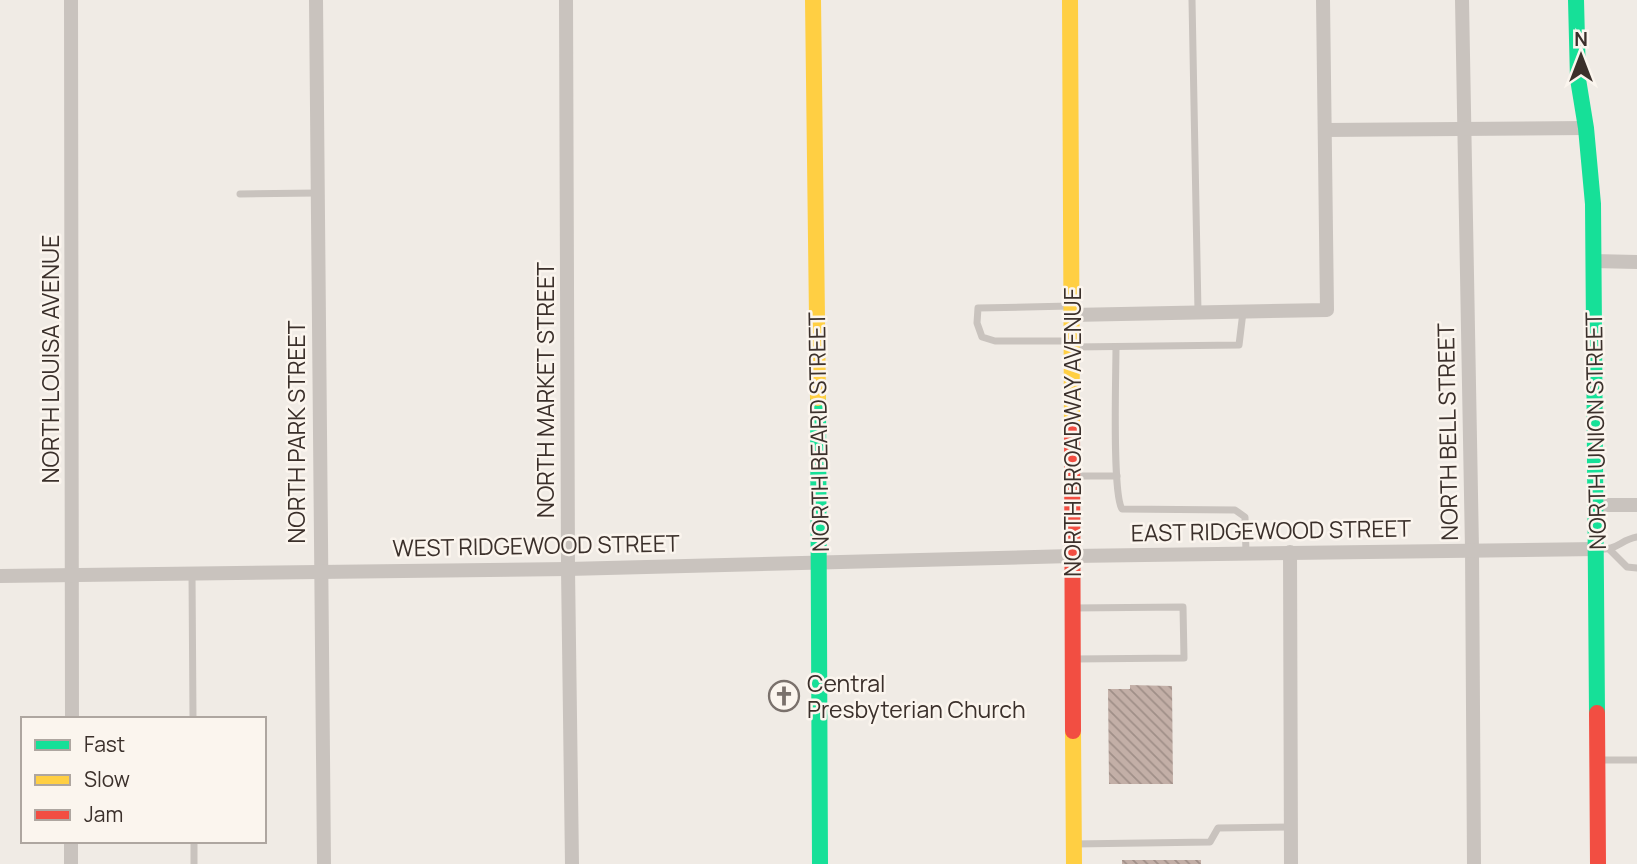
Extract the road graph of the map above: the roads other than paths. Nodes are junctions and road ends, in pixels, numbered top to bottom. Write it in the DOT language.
graph roads {
  1 [pos="71,0"];
  2 [pos="316,0"];
  3 [pos="566,0"];
  4 [pos="813,0"];
  5 [pos="1070,0"];
  6 [pos="1192,0"];
  7 [pos="1323,0"];
  8 [pos="1462,0"];
  9 [pos="1576,0"];
  10 [pos="1586,128"];
  11 [pos="1465,129"];
  12 [pos="1325,130"];
  13 [pos="317,193"];
  14 [pos="240,194"];
  15 [pos="1593,261"];
  16 [pos="1637,262"];
  17 [pos="1071,310"];
  18 [pos="1198,312"];
  19 [pos="1243,312"];
  20 [pos="1071,344"];
  21 [pos="1116,347"];
  22 [pos="1072,476"];
  23 [pos="1117,476"];
  24 [pos="1596,505"];
  25 [pos="1637,505"];
  26 [pos="1637,537"];
  27 [pos="1472,549"];
  28 [pos="1603,550"];
  29 [pos="1290,552"];
  30 [pos="1246,553"];
  31 [pos="1072,556"];
  32 [pos="820,561"];
  33 [pos="1637,568"];
  34 [pos="568,569"];
  35 [pos="320,572"];
  36 [pos="192,573"];
  37 [pos="73,575"];
  38 [pos="0,576"];
  39 [pos="1073,608"];
  40 [pos="1073,659"];
  41 [pos="72,717"];
  42 [pos="193,717"];
  43 [pos="1598,760"];
  44 [pos="1637,760"];
  45 [pos="1291,827"];
  46 [pos="71,843"];
  47 [pos="194,843"];
  48 [pos="1074,844"];
  49 [pos="71,864"];
  50 [pos="194,864"];
  51 [pos="324,864"];
  52 [pos="572,864"];
  53 [pos="820,864"];
  54 [pos="1074,864"];
  55 [pos="1292,864"];
  56 [pos="1474,864"];
  57 [pos="1598,864"];
  1 -- 37 [label="street, NORTH LOUISA AVENUE"];
  2 -- 13 [label="street, NORTH PARK STREET"];
  3 -- 34 [label="street, NORTH MARKET STREET"];
  4 -- 32 [label="street, NORTH BEARD STREET"];
  5 -- 17 [label="street, NORTH BROADWAY AVENUE"];
  6 -- 18 [label="lane"];
  7 -- 12 [label="street"];
  8 -- 11 [label="street, NORTH BELL STREET"];
  9 -- 10 [label="street, NORTH UNION STREET"];
  10 -- 11 [label="street"];
  10 -- 15 [label="street, NORTH UNION STREET"];
  11 -- 12 [label="street"];
  11 -- 27 [label="street, NORTH BELL STREET"];
  12 -- 19 [label="street"];
  13 -- 14 [label="lane"];
  13 -- 35 [label="street, NORTH PARK STREET"];
  15 -- 16 [label="street"];
  15 -- 24 [label="street, NORTH UNION STREET"];
  17 -- 18 [label="street"];
  17 -- 20 [label="street, NORTH BROADWAY AVENUE"];
  17 -- 20 [label="lane"];
  18 -- 19 [label="street"];
  19 -- 21 [label="lane"];
  20 -- 21 [label="lane"];
  20 -- 22 [label="street, NORTH BROADWAY AVENUE"];
  21 -- 23 [label="lane"];
  22 -- 23 [label="lane"];
  22 -- 31 [label="street, NORTH BROADWAY AVENUE"];
  23 -- 30 [label="lane"];
  24 -- 25 [label="street"];
  24 -- 28 [label="street, NORTH UNION STREET"];
  26 -- 28 [label="lane"];
  27 -- 28 [label="street, EAST RIDGEWOOD STREET"];
  27 -- 29 [label="street, EAST RIDGEWOOD STREET"];
  27 -- 56 [label="street, NORTH BELL STREET"];
  28 -- 33 [label="lane"];
  28 -- 43 [label="street, NORTH UNION STREET"];
  29 -- 30 [label="street, EAST RIDGEWOOD STREET"];
  29 -- 45 [label="street"];
  30 -- 31 [label="street, EAST RIDGEWOOD STREET"];
  31 -- 32 [label="street, WEST RIDGEWOOD STREET"];
  31 -- 39 [label="street, NORTH BROADWAY AVENUE"];
  32 -- 34 [label="street, WEST RIDGEWOOD STREET"];
  32 -- 53 [label="street, NORTH BEARD STREET"];
  34 -- 35 [label="street, WEST RIDGEWOOD STREET"];
  34 -- 52 [label="street, NORTH MARKET STREET"];
  35 -- 36 [label="street, WEST RIDGEWOOD STREET"];
  35 -- 51 [label="street, NORTH PARK STREET"];
  36 -- 37 [label="street, WEST RIDGEWOOD STREET"];
  36 -- 42 [label="lane"];
  37 -- 38 [label="street, WEST RIDGEWOOD STREET"];
  37 -- 41 [label="street, NORTH LOUISA AVENUE"];
  39 -- 40 [label="street, NORTH BROADWAY AVENUE"];
  39 -- 40 [label="lane"];
  40 -- 48 [label="street, NORTH BROADWAY AVENUE"];
  43 -- 44 [label="lane"];
  43 -- 57 [label="street, NORTH UNION STREET"];
  45 -- 48 [label="lane"];
  45 -- 55 [label="street"];
  46 -- 49 [label="street"];
  47 -- 50 [label="lane"];
  48 -- 54 [label="street, NORTH BROADWAY AVENUE"];
}
